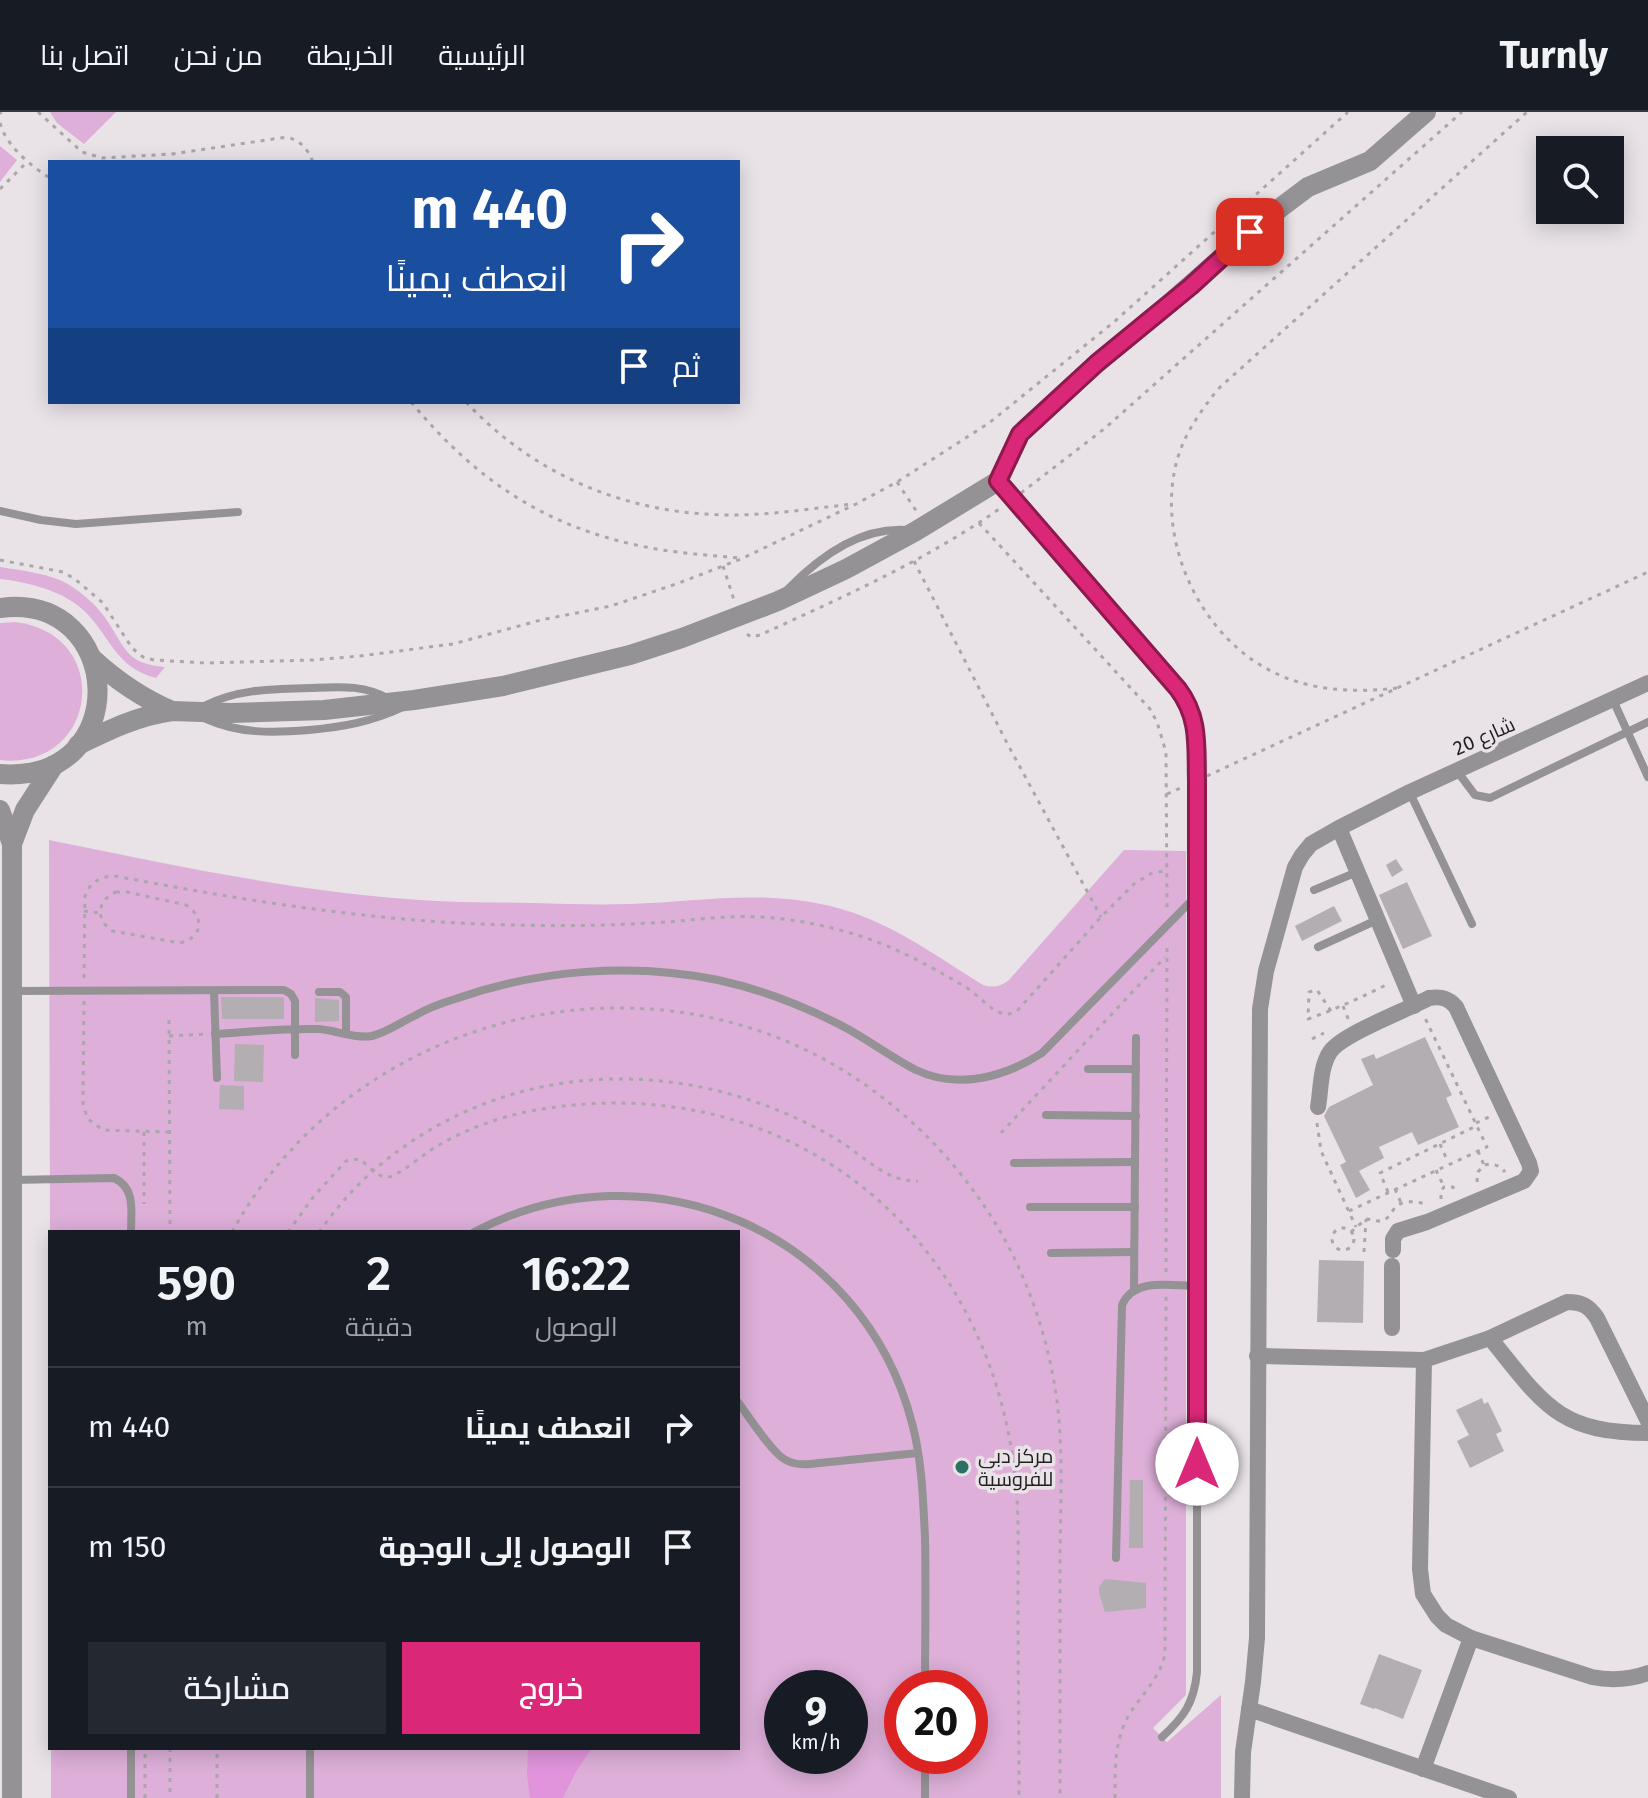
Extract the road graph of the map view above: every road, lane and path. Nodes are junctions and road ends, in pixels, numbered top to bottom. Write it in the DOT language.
graph roads {
  1 [pos="38,112"];
  2 [pos="1348,112"];
  3 [pos="1426,112"];
  4 [pos="1462,112"];
  5 [pos="1527,112"];
  6 [pos="0,123"];
  7 [pos="312,160"];
  8 [pos="28,161"];
  9 [pos="48,176"];
  10 [pos="0,189"];
  11 [pos="413,404"];
  12 [pos="468,404"];
  13 [pos="998,481"];
  14 [pos="1012,499"];
  15 [pos="856,504"];
  16 [pos="0,511"];
  17 [pos="238,512"];
  18 [pos="741,559"];
  19 [pos="0,560"];
  20 [pos="914,561"];
  21 [pos="723,566"];
  22 [pos="1648,572"];
  23 [pos="0,608"];
  24 [pos="739,617"];
  25 [pos="93,659"];
  26 [pos="1648,683"];
  27 [pos="1397,688"];
  28 [pos="1613,699"];
  29 [pos="172,711"];
  30 [pos="1648,722"];
  31 [pos="1627,731"];
  32 [pos="78,745"];
  33 [pos="54,765"];
  34 [pos="1457,770"];
  35 [pos="0,774"];
  36 [pos="1648,777"];
  37 [pos="1197,781"];
  38 [pos="1410,792"];
  39 [pos="1167,794"];
  40 [pos="0,810"];
  41 [pos="1339,828"];
  42 [pos="12,844"];
  43 [pos="1166,871"];
  44 [pos="1357,872"];
  45 [pos="1314,890"];
  46 [pos="1197,896"];
  47 [pos="84,911"];
  48 [pos="99,913"];
  49 [pos="1101,917"];
  50 [pos="1378,919"];
  51 [pos="1472,924"];
  52 [pos="1318,947"];
  53 [pos="1166,955"];
  54 [pos="1402,977"];
  55 [pos="84,990"];
  56 [pos="11,991"];
  57 [pos="214,991"];
  58 [pos="319,992"];
  59 [pos="1416,1005"];
  60 [pos="1331,1011"];
  61 [pos="169,1020"];
  62 [pos="296,1030"];
  63 [pos="346,1033"];
  64 [pos="215,1034"];
  65 [pos="169,1036"];
  66 [pos="1136,1038"];
  67 [pos="295,1055"];
  68 [pos="1088,1069"];
  69 [pos="1136,1069"];
  70 [pos="217,1078"];
  71 [pos="1318,1107"];
  72 [pos="1046,1115"];
  73 [pos="1136,1116"];
  74 [pos="1477,1126"];
  75 [pos="144,1132"];
  76 [pos="169,1132"];
  77 [pos="1001,1133"];
  78 [pos="1440,1144"];
  79 [pos="1478,1151"];
  80 [pos="1135,1162"];
  81 [pos="1014,1163"];
  82 [pos="1449,1164"];
  83 [pos="1484,1165"];
  84 [pos="1436,1170"];
  85 [pos="374,1171"];
  86 [pos="11,1180"];
  87 [pos="918,1181"];
  88 [pos="1512,1186"];
  89 [pos="1444,1187"];
  90 [pos="1476,1187"];
  91 [pos="1395,1189"];
  92 [pos="1388,1192"];
  93 [pos="1441,1199"];
  94 [pos="1436,1202"];
  95 [pos="1401,1203"];
  96 [pos="1431,1204"];
  97 [pos="1030,1207"];
  98 [pos="1135,1207"];
  99 [pos="144,1208"];
  100 [pos="1349,1211"];
  101 [pos="1366,1219"];
  102 [pos="1356,1227"];
  103 [pos="131,1230"];
  104 [pos="170,1230"];
  105 [pos="289,1230"];
  106 [pos="321,1230"];
  107 [pos="478,1230"];
  108 [pos="1351,1232"];
  109 [pos="1134,1252"];
  110 [pos="1364,1252"];
  111 [pos="1051,1253"];
  112 [pos="1197,1286"];
  113 [pos="1134,1289"];
  114 [pos="6,1327"];
  115 [pos="1392,1328"];
  116 [pos="1490,1338"];
  117 [pos="1257,1356"];
  118 [pos="1424,1360"];
  119 [pos="740,1405"];
  120 [pos="1648,1421"];
  121 [pos="1648,1433"];
  122 [pos="918,1453"];
  123 [pos="1116,1558"];
  124 [pos="1471,1638"];
  125 [pos="925,1670"];
  126 [pos="1648,1673"];
  127 [pos="1249,1709"];
  128 [pos="1162,1737"];
  129 [pos="131,1750"];
  130 [pos="145,1750"];
  131 [pos="170,1750"];
  132 [pos="217,1750"];
  133 [pos="310,1750"];
  134 [pos="1423,1769"];
  135 [pos="925,1774"];
  136 [pos="12,1798"];
  137 [pos="131,1798"];
  138 [pos="145,1798"];
  139 [pos="170,1798"];
  140 [pos="217,1798"];
  141 [pos="310,1798"];
  142 [pos="925,1798"];
  143 [pos="1019,1798"];
  144 [pos="1242,1798"];
  145 [pos="1509,1798"];
  1 -- 7 [label="path"];
  2 -- 15 [label="path"];
  3 -- 13 [label="street"];
  4 -- 14 [label="path"];
  5 -- 27 [label="path"];
  6 -- 8 [label="path"];
  8 -- 9 [label="path"];
  8 -- 10 [label="path"];
  11 -- 18 [label="path"];
  12 -- 15 [label="path"];
  13 -- 14 [label="lane"];
  13 -- 24 [label="street"];
  14 -- 20 [label="path"];
  14 -- 37 [label="lane"];
  15 -- 18 [label="path"];
  16 -- 17 [label="lane"];
  18 -- 21 [label="path"];
  19 -- 21 [label="path"];
  20 -- 24 [label="path"];
  20 -- 49 [label="path"];
  21 -- 24 [label="path"];
  22 -- 27 [label="path"];
  23 -- 25 [label="street"];
  24 -- 29 [label="street"];
  25 -- 29 [label="street"];
  25 -- 32 [label="street"];
  26 -- 28 [label="street, شارع 20"];
  27 -- 37 [label="path"];
  28 -- 31 [label="lane"];
  28 -- 34 [label="street, شارع 20"];
  29 -- 32 [label="street"];
  30 -- 31 [label="lane"];
  31 -- 34 [label="lane"];
  31 -- 36 [label="lane"];
  32 -- 33 [label="street"];
  33 -- 35 [label="street"];
  33 -- 42 [label="street"];
  34 -- 38 [label="street, شارع 20"];
  37 -- 39 [label="path"];
  37 -- 46 [label="lane"];
  38 -- 41 [label="street, شارع 20"];
  38 -- 51 [label="lane"];
  40 -- 42 [label="street"];
  41 -- 44 [label="street"];
  41 -- 117 [label="street, شارع 20"];
  42 -- 56 [label="street"];
  43 -- 49 [label="path"];
  44 -- 45 [label="lane"];
  44 -- 50 [label="street"];
  46 -- 63 [label="lane"];
  46 -- 112 [label="lane"];
  47 -- 48 [label="path"];
  47 -- 49 [label="path"];
  47 -- 55 [label="path"];
  48 -- 48 [label="path"];
  50 -- 52 [label="lane"];
  50 -- 54 [label="street"];
  53 -- 77 [label="path"];
  54 -- 59 [label="street"];
  54 -- 60 [label="path"];
  55 -- 56 [label="lane"];
  55 -- 57 [label="lane"];
  55 -- 75 [label="path"];
  56 -- 86 [label="street"];
  57 -- 62 [label="lane"];
  57 -- 64 [label="lane"];
  58 -- 63 [label="lane"];
  59 -- 71 [label="street"];
  59 -- 74 [label="path"];
  59 -- 88 [label="street"];
  60 -- 60 [label="path"];
  61 -- 65 [label="path"];
  62 -- 63 [label="lane"];
  62 -- 64 [label="lane"];
  62 -- 67 [label="lane"];
  64 -- 65 [label="path"];
  64 -- 70 [label="lane"];
  65 -- 76 [label="path"];
  66 -- 69 [label="lane"];
  68 -- 69 [label="lane"];
  69 -- 73 [label="lane"];
  71 -- 100 [label="path"];
  72 -- 73 [label="lane"];
  73 -- 80 [label="lane"];
  74 -- 78 [label="path"];
  74 -- 79 [label="path"];
  75 -- 76 [label="path"];
  75 -- 99 [label="path"];
  76 -- 104 [label="path"];
  78 -- 82 [label="path"];
  78 -- 92 [label="path"];
  79 -- 82 [label="path"];
  79 -- 83 [label="path"];
  80 -- 81 [label="lane"];
  80 -- 98 [label="lane"];
  82 -- 84 [label="path"];
  83 -- 88 [label="path"];
  83 -- 90 [label="path"];
  84 -- 89 [label="path"];
  84 -- 91 [label="path"];
  85 -- 87 [label="path"];
  85 -- 105 [label="path"];
  85 -- 106 [label="path"];
  85 -- 143 [label="path"];
  86 -- 103 [label="lane"];
  86 -- 114 [label="street"];
  88 -- 115 [label="street"];
  91 -- 92 [label="path"];
  91 -- 95 [label="path"];
  92 -- 100 [label="path"];
  93 -- 94 [label="path"];
  95 -- 96 [label="path"];
  95 -- 101 [label="path"];
  97 -- 98 [label="lane"];
  98 -- 109 [label="lane"];
  100 -- 102 [label="path"];
  101 -- 102 [label="path"];
  101 -- 110 [label="path"];
  102 -- 108 [label="path"];
  107 -- 122 [label="lane"];
  108 -- 108 [label="path"];
  109 -- 111 [label="lane"];
  109 -- 113 [label="lane"];
  112 -- 113 [label="lane"];
  112 -- 128 [label="lane"];
  113 -- 123 [label="lane"];
  114 -- 136 [label="street"];
  116 -- 118 [label="street"];
  116 -- 120 [label="street"];
  116 -- 121 [label="street"];
  117 -- 118 [label="street"];
  117 -- 127 [label="street, شارع 20"];
  118 -- 124 [label="street"];
  119 -- 122 [label="lane"];
  122 -- 125 [label="lane"];
  124 -- 126 [label="street"];
  124 -- 134 [label="street"];
  127 -- 134 [label="street"];
  127 -- 144 [label="street, شارع 20"];
  129 -- 137 [label="lane"];
  130 -- 138 [label="path"];
  131 -- 139 [label="path"];
  132 -- 140 [label="path"];
  133 -- 141 [label="lane"];
  134 -- 145 [label="street"];
  135 -- 142 [label="lane"];
}
